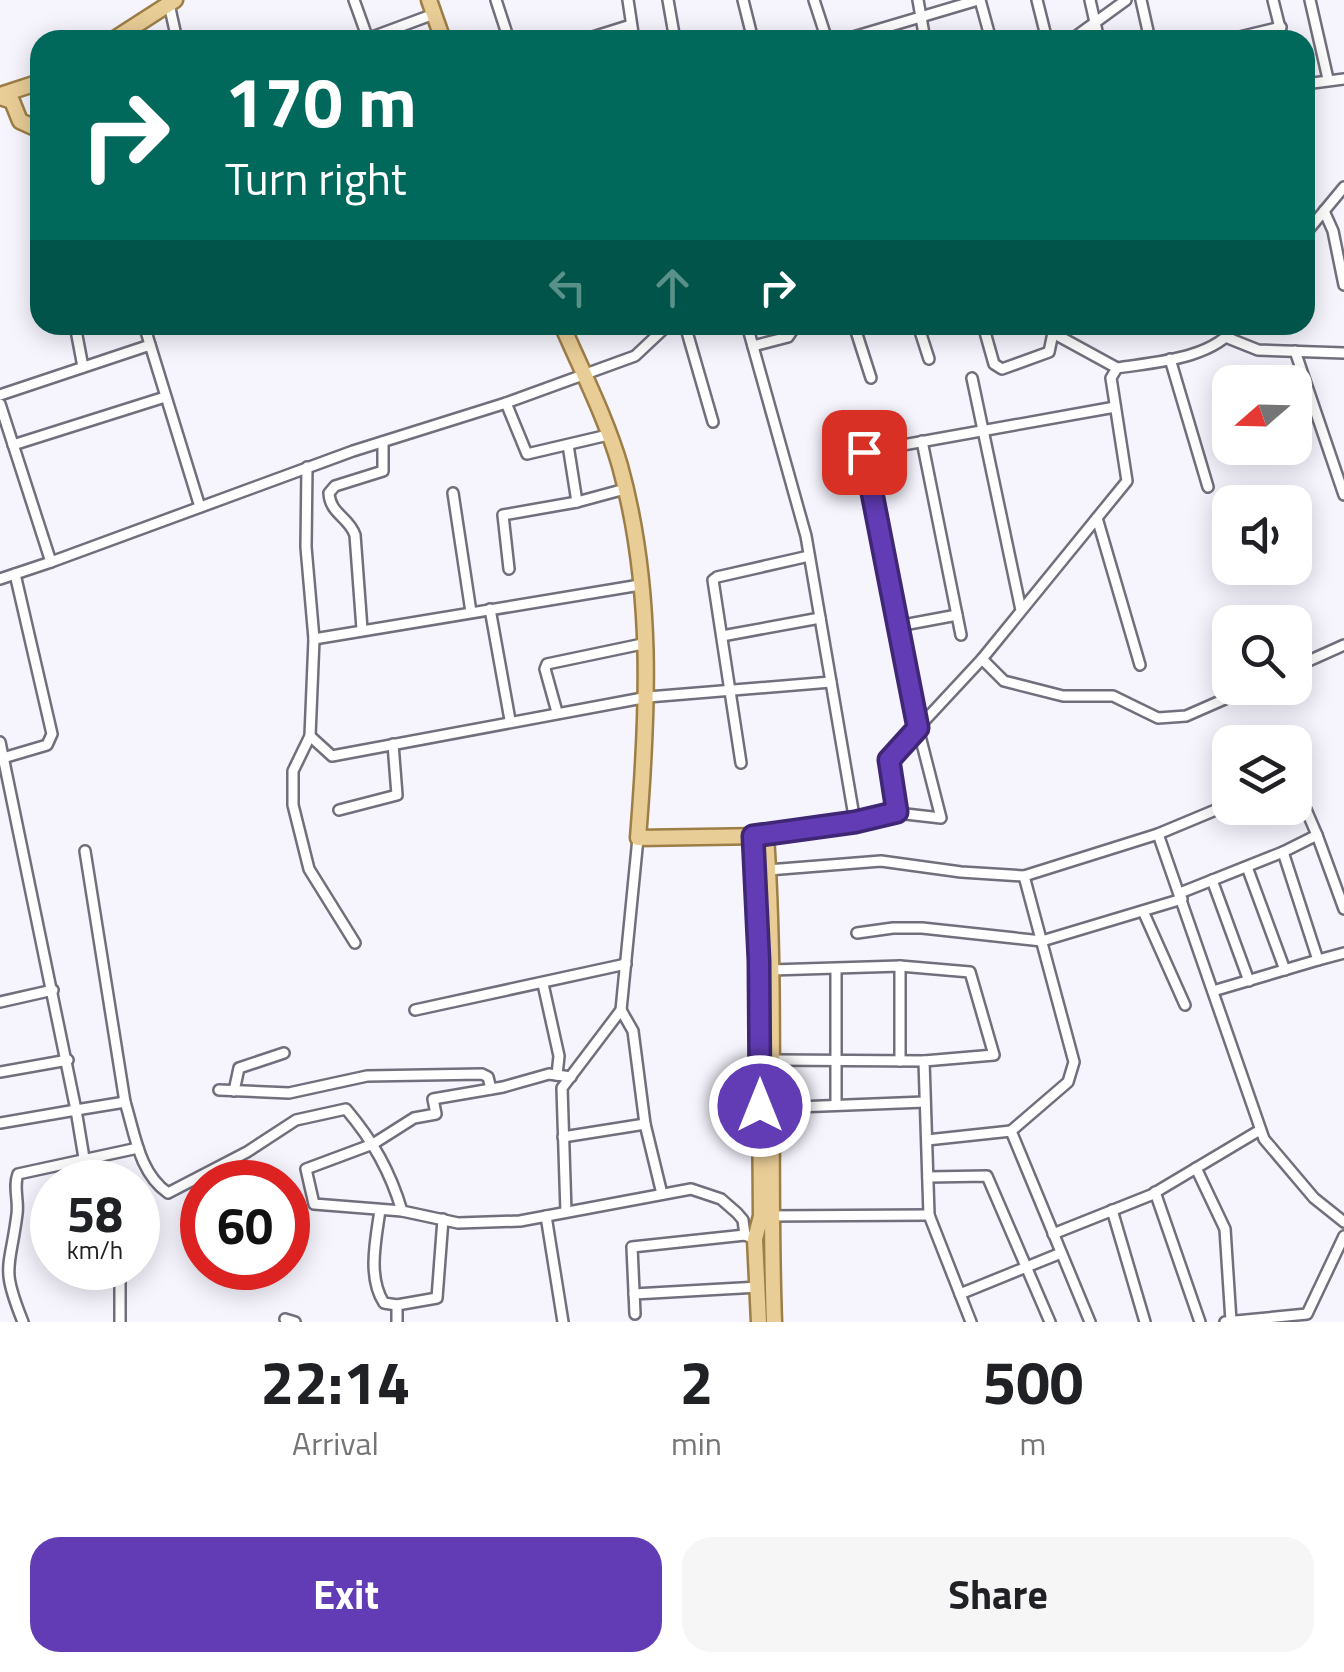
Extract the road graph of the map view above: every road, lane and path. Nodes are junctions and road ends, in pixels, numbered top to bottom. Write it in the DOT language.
graph roads {
  1 [pos="354,0"];
  2 [pos="496,0"];
  3 [pos="628,0"];
  4 [pos="668,0"];
  5 [pos="743,0"];
  6 [pos="814,0"];
  7 [pos="918,0"];
  8 [pos="979,0"];
  9 [pos="1038,0"];
  10 [pos="1090,0"];
  11 [pos="1126,0"];
  12 [pos="1141,0"];
  13 [pos="1273,0"];
  14 [pos="1310,0"];
  15 [pos="171,1"];
  16 [pos="431,7"];
  17 [pos="920,17"];
  18 [pos="1095,22"];
  19 [pos="631,25"];
  20 [pos="1281,28"];
  21 [pos="128,30"];
  22 [pos="175,30"];
  23 [pos="363,30"];
  24 [pos="384,30"];
  25 [pos="506,30"];
  26 [pos="615,30"];
  27 [pos="632,30"];
  28 [pos="673,30"];
  29 [pos="750,30"];
  30 [pos="824,30"];
  31 [pos="876,30"];
  32 [pos="923,30"];
  33 [pos="988,30"];
  34 [pos="1045,30"];
  35 [pos="1084,30"];
  36 [pos="1097,30"];
  37 [pos="1148,30"];
  38 [pos="1272,30"];
  39 [pos="1328,78"];
  40 [pos="1344,78"];
  41 [pos="1315,81"];
  42 [pos="30,86"];
  43 [pos="0,96"];
  44 [pos="30,126"];
  45 [pos="1344,187"];
  46 [pos="1324,210"];
  47 [pos="1315,221"];
  48 [pos="1344,285"];
  49 [pos="77,335"];
  50 [pos="147,335"];
  51 [pos="566,335"];
  52 [pos="657,335"];
  53 [pos="689,335"];
  54 [pos="750,335"];
  55 [pos="790,335"];
  56 [pos="857,335"];
  57 [pos="921,335"];
  58 [pos="986,335"];
  59 [pos="1050,335"];
  60 [pos="1061,335"];
  61 [pos="1230,335"];
  62 [pos="1228,338"];
  63 [pos="150,345"];
  64 [pos="753,346"];
  65 [pos="1295,351"];
  66 [pos="1344,352"];
  67 [pos="929,359"];
  68 [pos="1170,359"];
  69 [pos="83,367"];
  70 [pos="1117,368"];
  71 [pos="582,373"];
  72 [pos="871,378"];
  73 [pos="972,378"];
  74 [pos="0,395"];
  75 [pos="165,397"];
  76 [pos="506,403"];
  77 [pos="0,404"];
  78 [pos="1115,406"];
  79 [pos="714,422"];
  80 [pos="984,430"];
  81 [pos="608,435"];
  82 [pos="922,441"];
  83 [pos="383,442"];
  84 [pos="13,445"];
  85 [pos="568,445"];
  86 [pos="307,468"];
  87 [pos="1208,487"];
  88 [pos="625,489"];
  89 [pos="453,493"];
  90 [pos="1344,495"];
  91 [pos="577,502"];
  92 [pos="200,507"];
  93 [pos="1096,518"];
  94 [pos="809,556"];
  95 [pos="51,562"];
  96 [pos="509,569"];
  97 [pos="15,574"];
  98 [pos="0,580"];
  99 [pos="640,585"];
  100 [pos="490,609"];
  101 [pos="1021,610"];
  102 [pos="471,612"];
  103 [pos="957,615"];
  104 [pos="820,618"];
  105 [pos="898,626"];
  106 [pos="362,629"];
  107 [pos="722,636"];
  108 [pos="961,636"];
  109 [pos="314,638"];
  110 [pos="647,643"];
  111 [pos="1344,645"];
  112 [pos="982,659"];
  113 [pos="1312,659"];
  114 [pos="1140,665"];
  115 [pos="831,682"];
  116 [pos="731,690"];
  117 [pos="648,697"];
  118 [pos="1212,705"];
  119 [pos="557,712"];
  120 [pos="510,720"];
  121 [pos="918,728"];
  122 [pos="310,736"];
  123 [pos="0,742"];
  124 [pos="393,744"];
  125 [pos="3,758"];
  126 [pos="741,763"];
  127 [pos="339,810"];
  128 [pos="897,812"];
  129 [pos="1212,812"];
  130 [pos="855,822"];
  131 [pos="1312,825"];
  132 [pos="1158,834"];
  133 [pos="1316,835"];
  134 [pos="759,836"];
  135 [pos="638,838"];
  136 [pos="85,851"];
  137 [pos="1282,852"];
  138 [pos="1247,867"];
  139 [pos="768,870"];
  140 [pos="1024,876"];
  141 [pos="1212,880"];
  142 [pos="1181,896"];
  143 [pos="1344,909"];
  144 [pos="1143,910"];
  145 [pos="857,933"];
  146 [pos="1042,941"];
  147 [pos="355,943"];
  148 [pos="1344,953"];
  149 [pos="1318,960"];
  150 [pos="626,964"];
  151 [pos="900,966"];
  152 [pos="836,969"];
  153 [pos="771,970"];
  154 [pos="1285,970"];
  155 [pos="1249,981"];
  156 [pos="543,984"];
  157 [pos="53,990"];
  158 [pos="1213,991"];
  159 [pos="0,1002"];
  160 [pos="1185,1005"];
  161 [pos="415,1010"];
  162 [pos="621,1010"];
  163 [pos="284,1053"];
  164 [pos="68,1060"];
  165 [pos="772,1060"];
  166 [pos="900,1061"];
  167 [pos="924,1061"];
  168 [pos="836,1062"];
  169 [pos="0,1072"];
  170 [pos="557,1075"];
  171 [pos="570,1077"];
  172 [pos="491,1089"];
  173 [pos="219,1090"];
  174 [pos="234,1091"];
  175 [pos="126,1102"];
  176 [pos="925,1102"];
  177 [pos="836,1105"];
  178 [pos="772,1108"];
  179 [pos="76,1110"];
  180 [pos="0,1123"];
  181 [pos="645,1124"];
  182 [pos="1260,1130"];
  183 [pos="1011,1131"];
  184 [pos="564,1137"];
  185 [pos="927,1140"];
  186 [pos="373,1144"];
  187 [pos="138,1148"];
  188 [pos="82,1160"];
  189 [pos="1196,1168"];
  190 [pos="30,1170"];
  191 [pos="928,1177"];
  192 [pos="1155,1192"];
  193 [pos="662,1194"];
  194 [pos="380,1210"];
  195 [pos="1112,1210"];
  196 [pos="402,1211"];
  197 [pos="566,1212"];
  198 [pos="929,1215"];
  199 [pos="546,1216"];
  200 [pos="767,1216"];
  201 [pos="442,1219"];
  202 [pos="1344,1222"];
  203 [pos="1053,1234"];
  204 [pos="1344,1236"];
  205 [pos="750,1237"];
  206 [pos="1061,1253"];
  207 [pos="1027,1268"];
  208 [pos="759,1287"];
  209 [pos="120,1290"];
  210 [pos="634,1294"];
  211 [pos="960,1294"];
  212 [pos="397,1305"];
  213 [pos="635,1314"];
  214 [pos="1308,1318"];
  215 [pos="120,1321"];
  216 [pos="23,1322"];
  217 [pos="108,1322"];
  218 [pos="397,1322"];
  219 [pos="563,1322"];
  220 [pos="759,1322"];
  221 [pos="774,1322"];
  222 [pos="971,1322"];
  223 [pos="1050,1322"];
  224 [pos="1090,1322"];
  225 [pos="1145,1322"];
  226 [pos="1200,1322"];
  227 [pos="1228,1322"];
  1 -- 23 [label="street"];
  2 -- 25 [label="street"];
  3 -- 19 [label="street"];
  4 -- 28 [label="street"];
  5 -- 29 [label="street"];
  6 -- 30 [label="street"];
  7 -- 17 [label="street"];
  8 -- 17 [label="street"];
  8 -- 33 [label="street"];
  9 -- 34 [label="street"];
  10 -- 18 [label="street"];
  11 -- 18 [label="street"];
  12 -- 37 [label="street"];
  13 -- 20 [label="street"];
  14 -- 39 [label="street"];
  15 -- 21 [label="main road"];
  15 -- 22 [label="street"];
  16 -- 24 [label="street"];
  17 -- 31 [label="street"];
  17 -- 32 [label="street"];
  18 -- 35 [label="street"];
  18 -- 36 [label="street"];
  19 -- 26 [label="street"];
  19 -- 27 [label="street"];
  20 -- 38 [label="street"];
  39 -- 40 [label="street"];
  39 -- 41 [label="street"];
  42 -- 43 [label="main road"];
  43 -- 44 [label="main road"];
  45 -- 46 [label="street"];
  46 -- 47 [label="street"];
  46 -- 48 [label="street"];
  49 -- 69 [label="street"];
  50 -- 63 [label="street"];
  51 -- 71 [label="main road"];
  52 -- 71 [label="street"];
  53 -- 79 [label="street"];
  54 -- 64 [label="street"];
  55 -- 64 [label="street"];
  56 -- 72 [label="street"];
  57 -- 67 [label="street"];
  58 -- 59 [label="street"];
  60 -- 70 [label="street"];
  61 -- 62 [label="street"];
  62 -- 65 [label="street"];
  62 -- 68 [label="street"];
  63 -- 69 [label="street"];
  63 -- 75 [label="street"];
  64 -- 94 [label="street"];
  65 -- 66 [label="street"];
  65 -- 90 [label="street"];
  68 -- 70 [label="street"];
  68 -- 87 [label="street"];
  69 -- 74 [label="street"];
  70 -- 78 [label="street"];
  71 -- 76 [label="street"];
  71 -- 81 [label="main road"];
  73 -- 80 [label="street"];
  75 -- 84 [label="street"];
  75 -- 92 [label="street"];
  76 -- 83 [label="street"];
  76 -- 85 [label="street"];
  77 -- 84 [label="street"];
  78 -- 80 [label="street"];
  78 -- 93 [label="street"];
  80 -- 82 [label="street"];
  80 -- 101 [label="street"];
  81 -- 85 [label="street"];
  81 -- 88 [label="main road"];
  82 -- 103 [label="street"];
  82 -- 105 [label="street"];
  83 -- 86 [label="street"];
  83 -- 106 [label="street"];
  84 -- 95 [label="street"];
  85 -- 91 [label="street"];
  86 -- 92 [label="street"];
  86 -- 109 [label="street"];
  88 -- 91 [label="street"];
  88 -- 99 [label="main road"];
  89 -- 102 [label="street"];
  91 -- 96 [label="street"];
  92 -- 95 [label="street"];
  93 -- 101 [label="street"];
  93 -- 114 [label="street"];
  94 -- 104 [label="street"];
  94 -- 107 [label="street"];
  95 -- 97 [label="street"];
  97 -- 98 [label="street"];
  97 -- 125 [label="street"];
  99 -- 100 [label="street"];
  99 -- 110 [label="main road"];
  100 -- 102 [label="street"];
  100 -- 120 [label="street"];
  101 -- 112 [label="street"];
  102 -- 106 [label="street"];
  103 -- 105 [label="street"];
  103 -- 108 [label="street"];
  104 -- 107 [label="street"];
  104 -- 115 [label="street"];
  105 -- 121 [label="street"];
  106 -- 109 [label="street"];
  107 -- 116 [label="street"];
  109 -- 122 [label="street"];
  110 -- 117 [label="main road"];
  110 -- 119 [label="street"];
  111 -- 113 [label="street"];
  112 -- 118 [label="street"];
  112 -- 121 [label="street"];
  115 -- 116 [label="street"];
  115 -- 130 [label="street"];
  116 -- 117 [label="street"];
  116 -- 126 [label="street"];
  117 -- 119 [label="street"];
  117 -- 135 [label="main road"];
  119 -- 120 [label="street"];
  120 -- 124 [label="street"];
  121 -- 128 [label="street"];
  121 -- 128 [label="street"];
  122 -- 124 [label="street"];
  122 -- 147 [label="street"];
  123 -- 125 [label="street"];
  124 -- 127 [label="street"];
  125 -- 157 [label="street"];
  128 -- 130 [label="street"];
  129 -- 132 [label="street"];
  130 -- 134 [label="street"];
  131 -- 133 [label="street"];
  132 -- 140 [label="street"];
  132 -- 142 [label="street"];
  133 -- 137 [label="street"];
  133 -- 143 [label="street"];
  134 -- 135 [label="main road"];
  134 -- 139 [label="main road"];
  134 -- 200 [label="main road"];
  135 -- 150 [label="street"];
  136 -- 175 [label="street"];
  137 -- 138 [label="street"];
  137 -- 149 [label="street"];
  138 -- 141 [label="street"];
  138 -- 154 [label="street"];
  139 -- 140 [label="street"];
  139 -- 153 [label="main road"];
  140 -- 146 [label="street"];
  141 -- 142 [label="street"];
  141 -- 155 [label="street"];
  142 -- 144 [label="street"];
  142 -- 158 [label="street"];
  144 -- 146 [label="street"];
  144 -- 160 [label="street"];
  145 -- 146 [label="street"];
  146 -- 183 [label="street"];
  148 -- 149 [label="street"];
  149 -- 154 [label="street"];
  150 -- 156 [label="street"];
  150 -- 162 [label="street"];
  151 -- 152 [label="street"];
  151 -- 166 [label="street"];
  151 -- 167 [label="street"];
  152 -- 153 [label="street"];
  152 -- 168 [label="street"];
  153 -- 165 [label="main road"];
  154 -- 155 [label="street"];
  155 -- 158 [label="street"];
  156 -- 161 [label="street"];
  156 -- 170 [label="street"];
  157 -- 159 [label="street"];
  157 -- 164 [label="street"];
  158 -- 182 [label="street"];
  162 -- 171 [label="street"];
  162 -- 181 [label="street"];
  163 -- 174 [label="street"];
  164 -- 169 [label="street"];
  164 -- 179 [label="street"];
  165 -- 168 [label="street"];
  165 -- 178 [label="main road"];
  166 -- 167 [label="street"];
  166 -- 168 [label="street"];
  167 -- 176 [label="street"];
  168 -- 177 [label="street"];
  170 -- 171 [label="street"];
  170 -- 172 [label="street"];
  171 -- 184 [label="street"];
  172 -- 174 [label="street"];
  172 -- 186 [label="street"];
  173 -- 174 [label="street"];
  175 -- 179 [label="street"];
  175 -- 187 [label="street"];
  176 -- 177 [label="street"];
  176 -- 185 [label="street"];
  177 -- 178 [label="street"];
  178 -- 200 [label="main road"];
  179 -- 180 [label="street"];
  179 -- 188 [label="street"];
  181 -- 184 [label="street"];
  181 -- 193 [label="street"];
  182 -- 189 [label="street"];
  182 -- 202 [label="street"];
  183 -- 185 [label="street"];
  183 -- 203 [label="street"];
  184 -- 197 [label="street"];
  185 -- 191 [label="street"];
  186 -- 187 [label="street"];
  186 -- 194 [label="street"];
  186 -- 196 [label="street"];
  187 -- 188 [label="street"];
  189 -- 192 [label="street"];
  189 -- 227 [label="street"];
  190 -- 216 [label="street"];
  191 -- 198 [label="street"];
  191 -- 207 [label="street"];
  192 -- 195 [label="street"];
  192 -- 226 [label="street"];
  193 -- 197 [label="street"];
  193 -- 205 [label="street"];
  194 -- 196 [label="street"];
  194 -- 212 [label="street"];
  195 -- 203 [label="street"];
  195 -- 225 [label="street"];
  196 -- 201 [label="street"];
  197 -- 199 [label="street"];
  198 -- 200 [label="street"];
  198 -- 211 [label="street"];
  199 -- 201 [label="street"];
  199 -- 219 [label="street"];
  200 -- 205 [label="main road"];
  200 -- 221 [label="main road"];
  201 -- 212 [label="street"];
  203 -- 206 [label="street"];
  204 -- 214 [label="street"];
  205 -- 208 [label="main road"];
  205 -- 210 [label="street"];
  206 -- 207 [label="street"];
  206 -- 224 [label="street"];
  207 -- 211 [label="street"];
  207 -- 223 [label="street"];
  208 -- 210 [label="street"];
  208 -- 220 [label="main road"];
  209 -- 215 [label="street"];
  210 -- 213 [label="street"];
  211 -- 222 [label="street"];
  212 -- 218 [label="street"];
  214 -- 227 [label="street"];
  215 -- 217 [label="street"];
}
